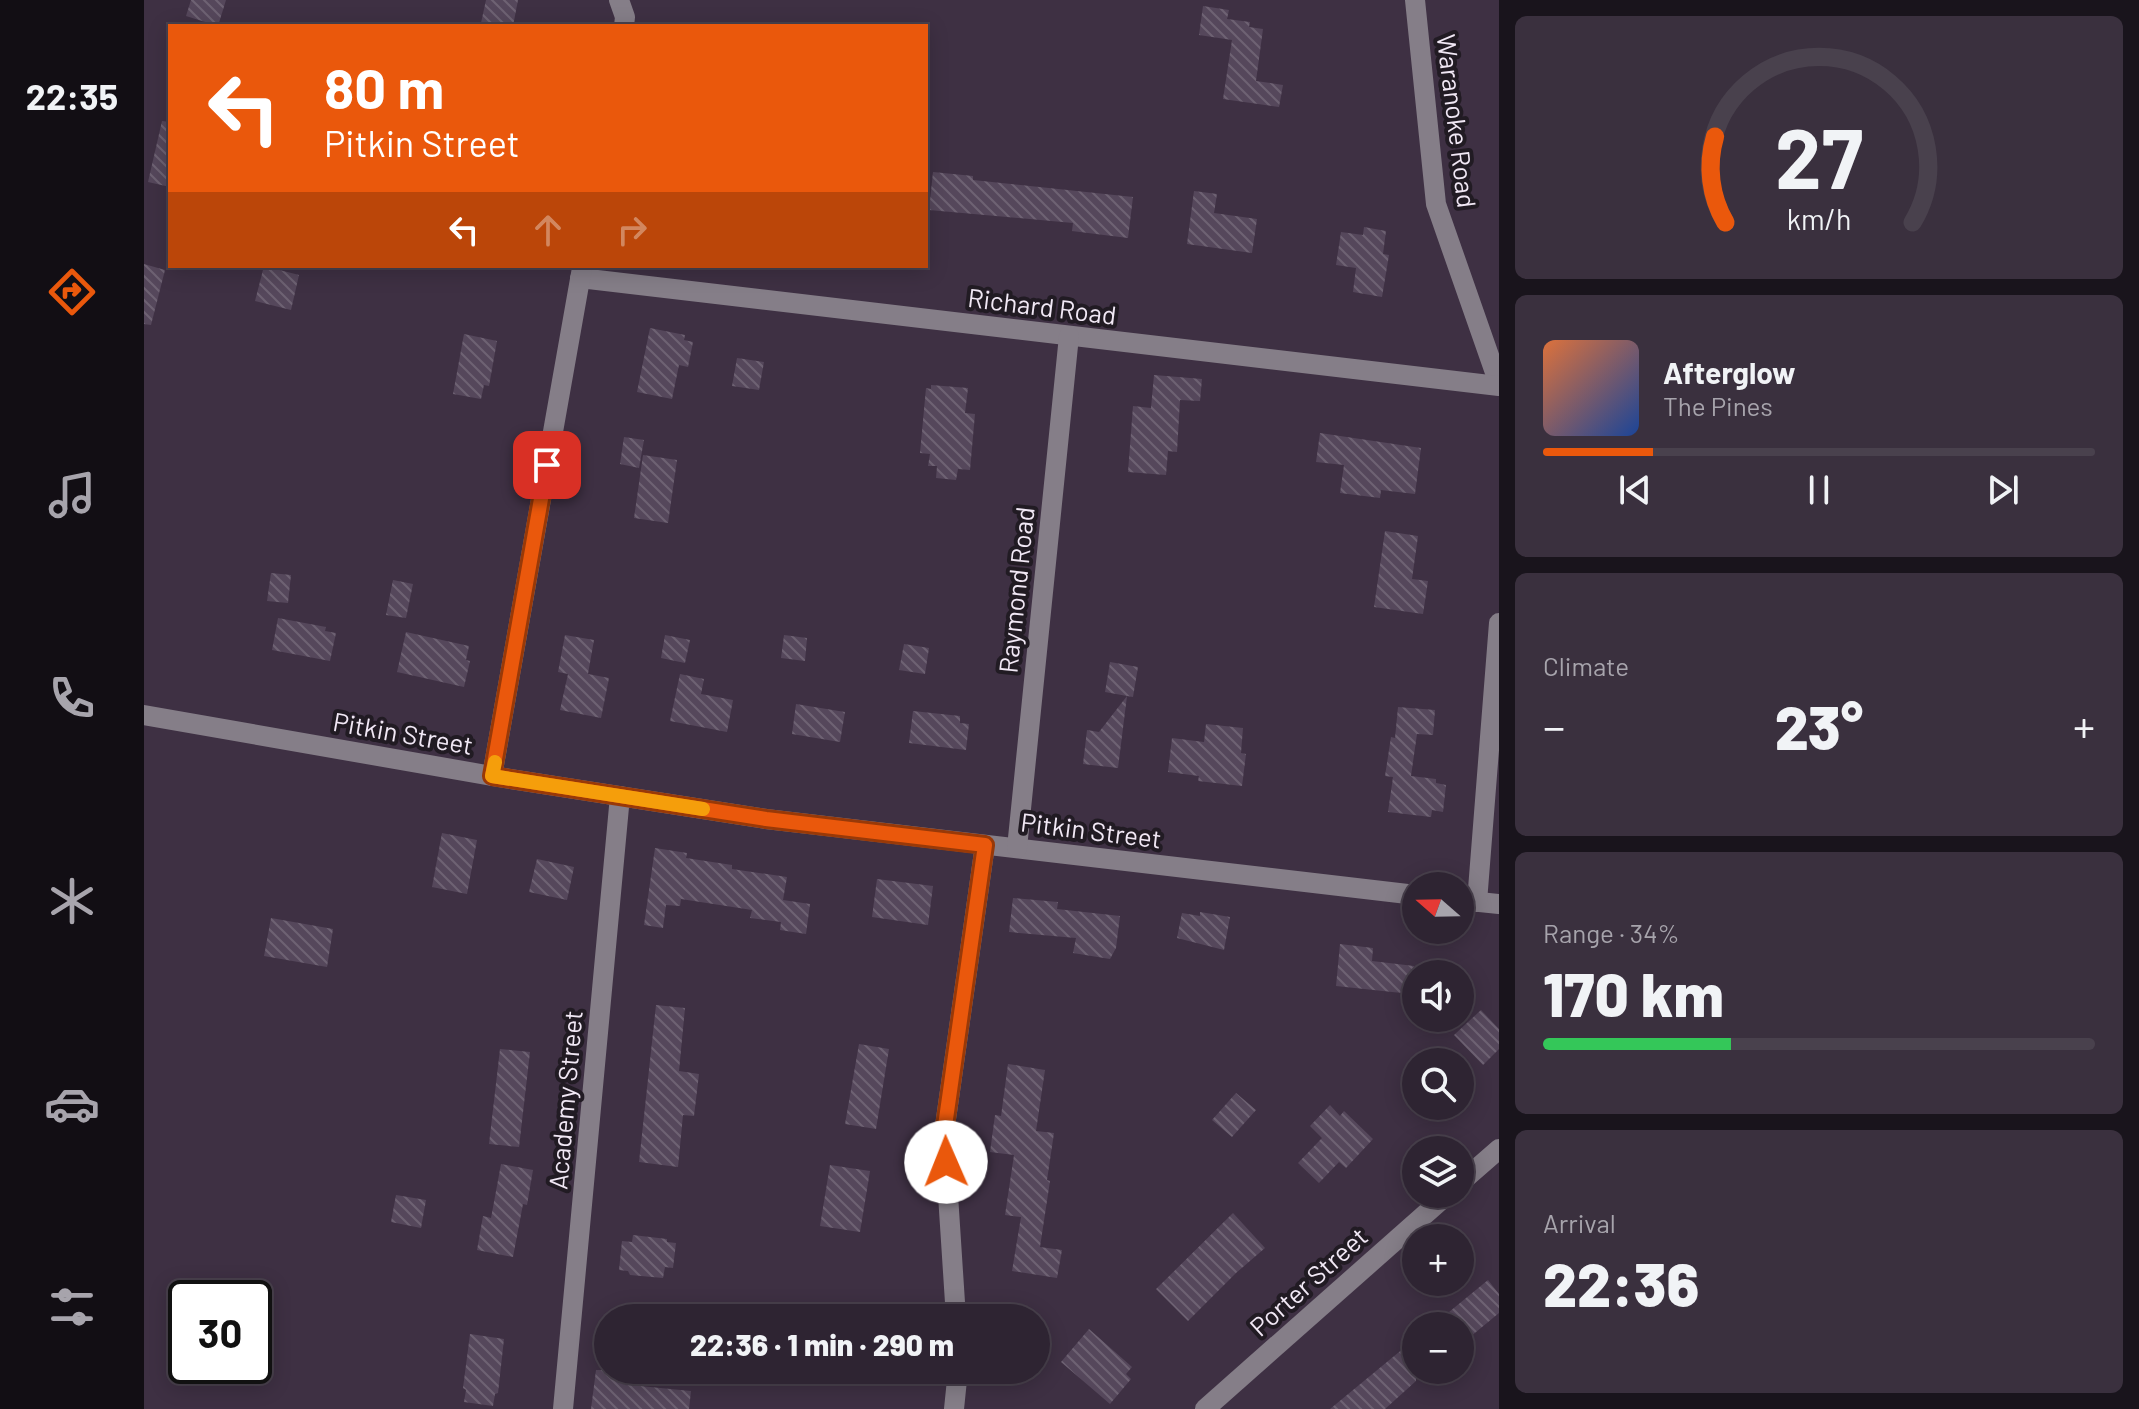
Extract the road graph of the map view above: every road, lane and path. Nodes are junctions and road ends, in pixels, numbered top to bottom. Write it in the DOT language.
graph roads {
  1 [pos="619,0"];
  2 [pos="1415,0"];
  3 [pos="624,24"];
  4 [pos="581,272"];
  5 [pos="1069,336"];
  6 [pos="1499,385"];
  7 [pos="1499,623"];
  8 [pos="144,715"];
  9 [pos="492,776"];
  10 [pos="620,796"];
  11 [pos="985,845"];
  12 [pos="1017,848"];
  13 [pos="1472,872"];
  14 [pos="1402,893"];
  15 [pos="1474,902"];
  16 [pos="1499,904"];
  17 [pos="1499,1149"];
  18 [pos="1474,1171"];
  19 [pos="1432,1208"];
  20 [pos="955,1304"];
  21 [pos="957,1384"];
  22 [pos="563,1409"];
  23 [pos="954,1409"];
  24 [pos="1205,1409"];
  1 -- 3 [label="street"];
  2 -- 6 [label="street, Waranoke Road"];
  4 -- 5 [label="street, Richard Road"];
  4 -- 9 [label="street"];
  5 -- 6 [label="street, Richard Road"];
  5 -- 12 [label="street, Raymond Road"];
  7 -- 13 [label="street"];
  8 -- 9 [label="street, Pitkin Street"];
  9 -- 10 [label="street, Pitkin Street"];
  10 -- 11 [label="street, Pitkin Street"];
  10 -- 22 [label="street, Academy Street"];
  11 -- 12 [label="street, Pitkin Street"];
  11 -- 20 [label="street"];
  12 -- 14 [label="street, Pitkin Street"];
  15 -- 16 [label="street"];
  17 -- 18 [label="street"];
  19 -- 24 [label="street, Porter Street"];
  21 -- 23 [label="street"];
}
